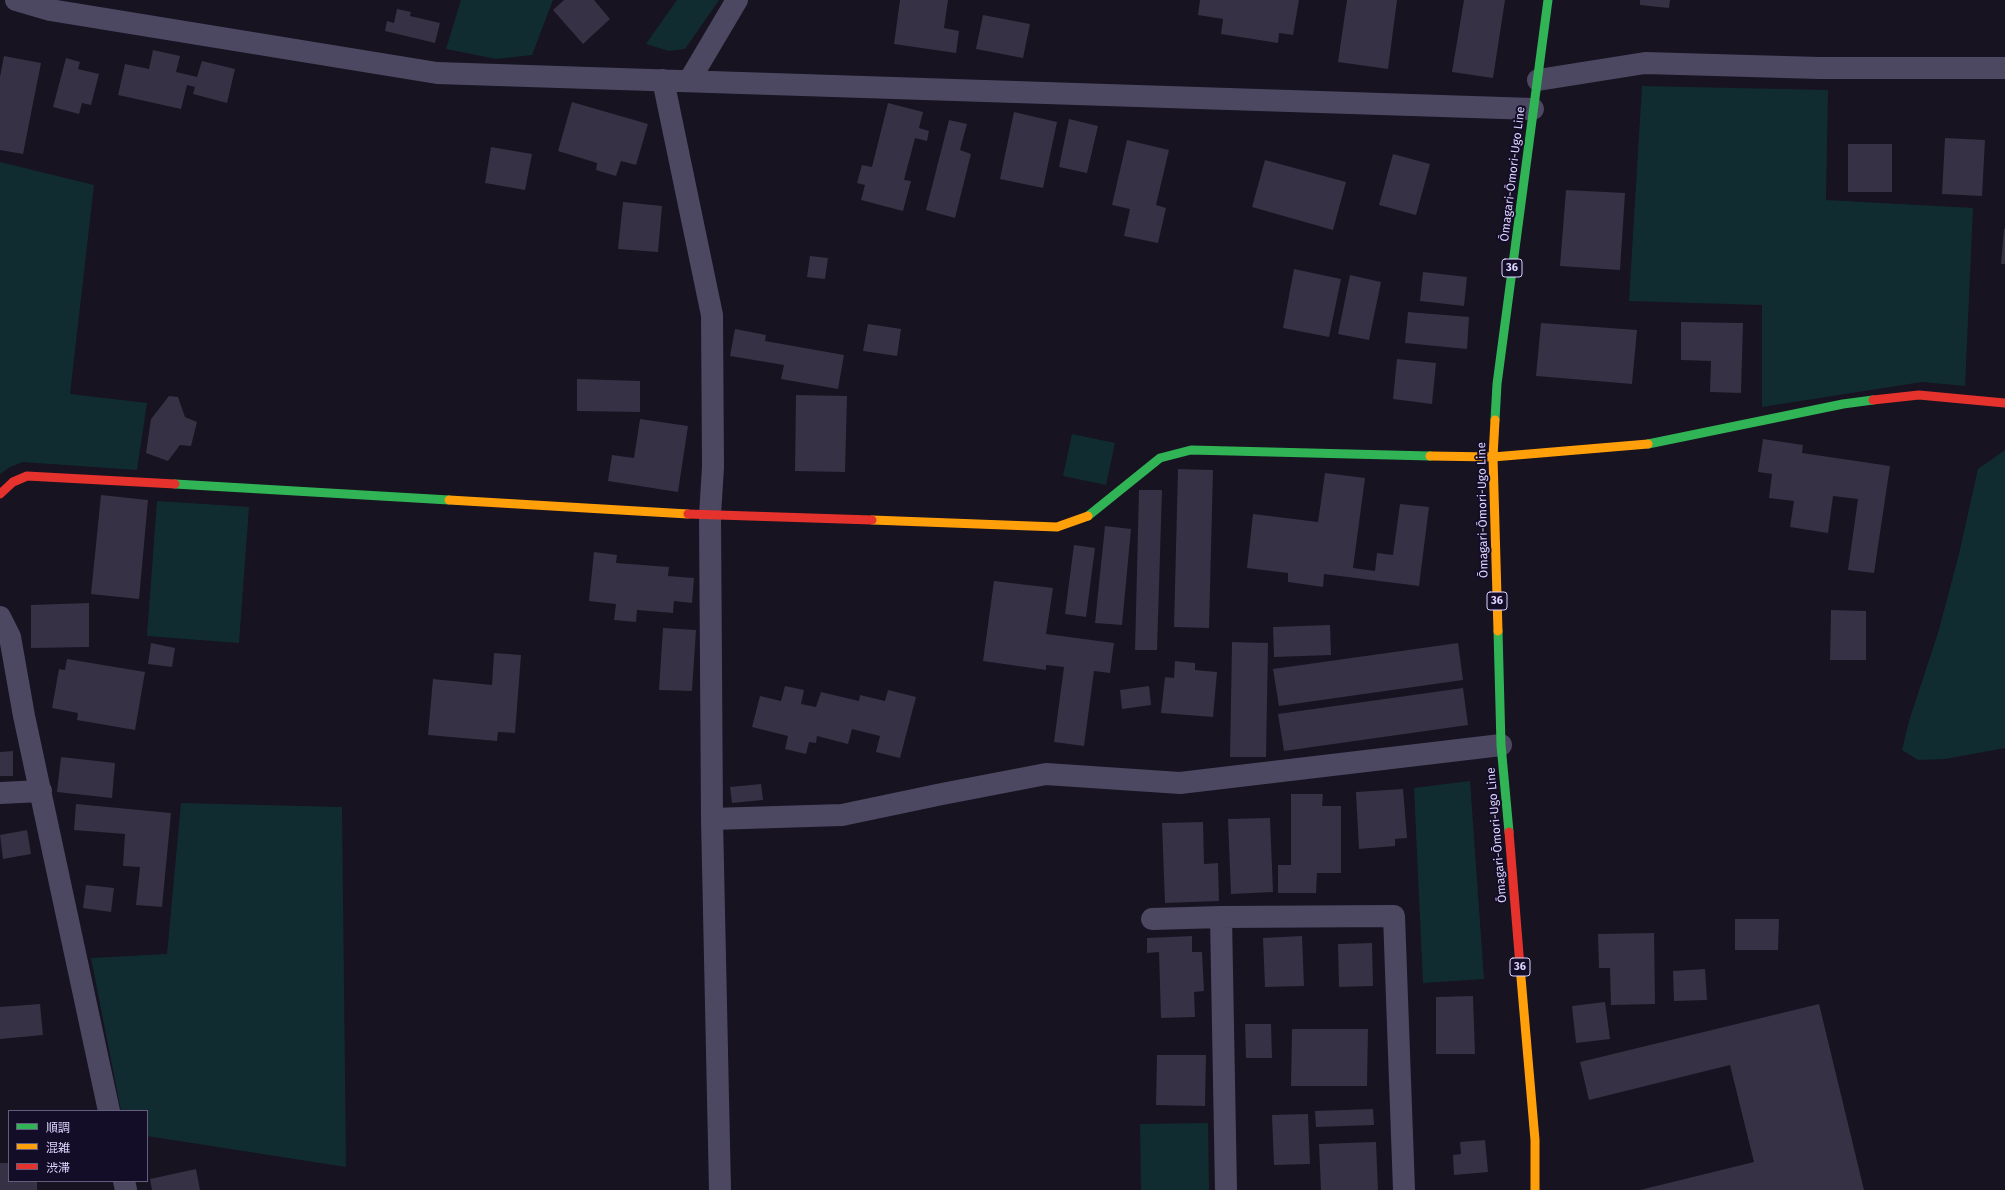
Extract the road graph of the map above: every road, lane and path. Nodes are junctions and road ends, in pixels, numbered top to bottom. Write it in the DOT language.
graph roads {
  1 [pos="16,0"];
  2 [pos="737,0"];
  3 [pos="1548,0"];
  4 [pos="2005,68"];
  5 [pos="663,80"];
  6 [pos="1538,80"];
  7 [pos="689,81"];
  8 [pos="1533,109"];
  9 [pos="2005,403"];
  10 [pos="1493,457"];
  11 [pos="0,494"];
  12 [pos="710,515"];
  13 [pos="0,617"];
  14 [pos="1501,744"];
  15 [pos="41,791"];
  16 [pos="0,793"];
  17 [pos="712,820"];
  18 [pos="1221,917"];
  19 [pos="1152,919"];
  20 [pos="109,1110"];
  21 [pos="720,1190"];
  22 [pos="1226,1190"];
  23 [pos="1404,1190"];
  24 [pos="1535,1190"];
  1 -- 5 [label="street"];
  2 -- 7 [label="street"];
  3 -- 6 [label="street, Ōmagari-Ōmori-Ugo Line / 36"];
  4 -- 6 [label="street"];
  5 -- 7 [label="street"];
  5 -- 12 [label="street"];
  6 -- 8 [label="street, Ōmagari-Ōmori-Ugo Line / 36"];
  7 -- 8 [label="street"];
  8 -- 10 [label="street, Ōmagari-Ōmori-Ugo Line / 36"];
  9 -- 10 [label="street"];
  10 -- 12 [label="street"];
  10 -- 14 [label="street, Ōmagari-Ōmori-Ugo Line / 36"];
  11 -- 12 [label="street"];
  12 -- 17 [label="street"];
  13 -- 15 [label="street"];
  14 -- 17 [label="street"];
  14 -- 24 [label="street, Ōmagari-Ōmori-Ugo Line / 36"];
  15 -- 16 [label="street"];
  15 -- 20 [label="street"];
  17 -- 21 [label="street"];
  18 -- 19 [label="street"];
  18 -- 22 [label="street"];
  18 -- 23 [label="street"];
}
